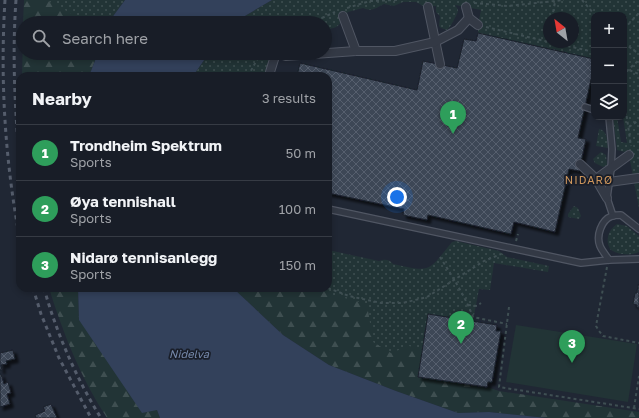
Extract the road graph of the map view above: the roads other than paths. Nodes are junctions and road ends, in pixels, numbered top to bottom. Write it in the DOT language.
graph roads {
  1 [pos="468,5"];
  2 [pos="428,7"];
  3 [pos="343,16"];
  4 [pos="470,18"];
  5 [pos="478,25"];
  6 [pos="436,42"];
  7 [pos="356,51"];
  8 [pos="332,53"];
  9 [pos="274,60"];
  10 [pos="440,64"];
  11 [pos="271,72"];
  12 [pos="585,108"];
  13 [pos="591,109"];
  14 [pos="609,120"];
  15 [pos="630,154"];
  16 [pos="580,164"];
  17 [pos="611,169"];
  18 [pos="638,178"];
  19 [pos="596,179"];
  20 [pos="609,182"];
  21 [pos="607,198"];
  22 [pos="332,211"];
  23 [pos="613,216"];
  24 [pos="639,229"];
  25 [pos="639,259"];
  26 [pos="609,260"];
  1 -- 4 [label="street"];
  2 -- 6 [label="street"];
  3 -- 7 [label="street"];
  4 -- 5 [label="street"];
  4 -- 6 [label="street"];
  6 -- 7 [label="street"];
  6 -- 10 [label="street"];
  7 -- 8 [label="street"];
  9 -- 11 [label="street"];
  12 -- 13 [label="lane"];
  14 -- 17 [label="lane"];
  15 -- 17 [label="street"];
  16 -- 19 [label="street"];
  17 -- 19 [label="street"];
  17 -- 20 [label="lane"];
  18 -- 20 [label="street"];
  19 -- 20 [label="street"];
  19 -- 21 [label="street"];
  20 -- 21 [label="lane"];
  21 -- 23 [label="lane"];
  22 -- 26 [label="lane"];
  23 -- 24 [label="lane"];
  23 -- 26 [label="lane"];
  25 -- 26 [label="lane"];
}
